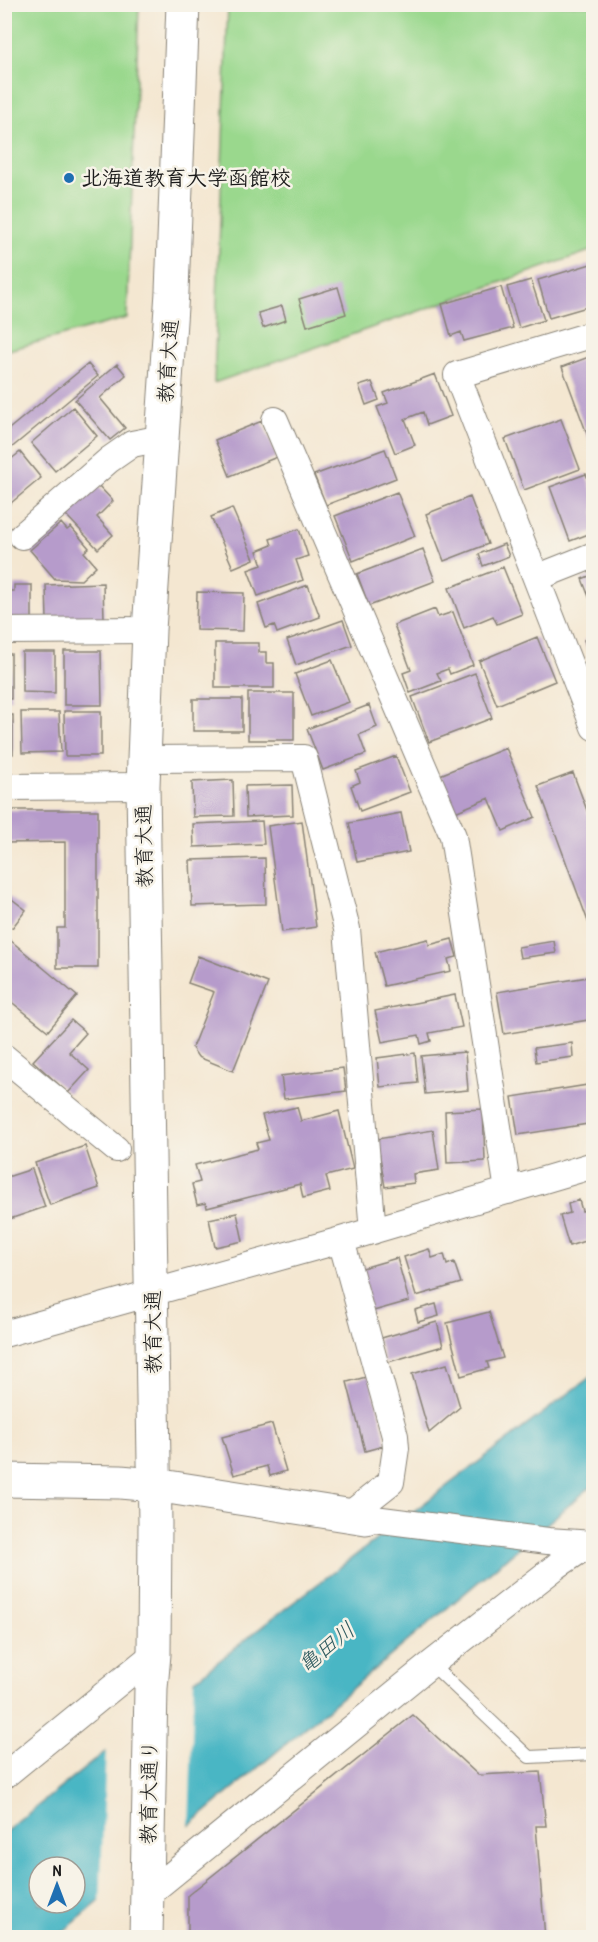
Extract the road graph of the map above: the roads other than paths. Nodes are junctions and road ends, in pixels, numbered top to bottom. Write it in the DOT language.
graph roads {
  1 [pos="183,4"];
  2 [pos="594,334"];
  3 [pos="275,420"];
  4 [pos="162,438"];
  5 [pos="22,536"];
  6 [pos="594,555"];
  7 [pos="536,578"];
  8 [pos="150,630"];
  9 [pos="4,632"];
  10 [pos="594,727"];
  11 [pos="143,772"];
  12 [pos="4,787"];
  13 [pos="4,1057"];
  14 [pos="116,1149"];
  15 [pos="594,1165"];
  16 [pos="508,1191"];
  17 [pos="373,1231"];
  18 [pos="341,1240"];
  19 [pos="153,1293"];
  20 [pos="4,1334"];
  21 [pos="4,1480"];
  22 [pos="155,1485"];
  23 [pos="357,1516"];
  24 [pos="592,1543"];
  25 [pos="154,1654"];
  26 [pos="431,1664"];
  27 [pos="151,1688"];
  28 [pos="594,1754"];
  29 [pos="4,1776"];
  30 [pos="147,1881"];
  31 [pos="146,1938"];
  1 -- 4 [label="street, 教育大通"];
  2 -- 7 [label="street"];
  3 -- 16 [label="street"];
  4 -- 5 [label="street"];
  4 -- 8 [label="street, 教育大通"];
  6 -- 7 [label="street"];
  7 -- 10 [label="street"];
  8 -- 9 [label="street"];
  8 -- 11 [label="street, 教育大通"];
  11 -- 12 [label="street"];
  11 -- 17 [label="street"];
  11 -- 19 [label="street, 教育大通"];
  13 -- 14 [label="street"];
  15 -- 16 [label="street"];
  16 -- 17 [label="street"];
  17 -- 18 [label="street"];
  18 -- 19 [label="street"];
  18 -- 23 [label="street"];
  19 -- 20 [label="street"];
  19 -- 22 [label="street, 教育大通"];
  21 -- 22 [label="street"];
  22 -- 23 [label="street"];
  22 -- 25 [label="street, 教育大通"];
  23 -- 24 [label="street"];
  24 -- 26 [label="street"];
  25 -- 27 [label="street, 教育大通"];
  25 -- 29 [label="street"];
  26 -- 28 [label="lane"];
  26 -- 30 [label="street"];
  27 -- 30 [label="street, 教育大通り"];
  30 -- 31 [label="street"];
}
